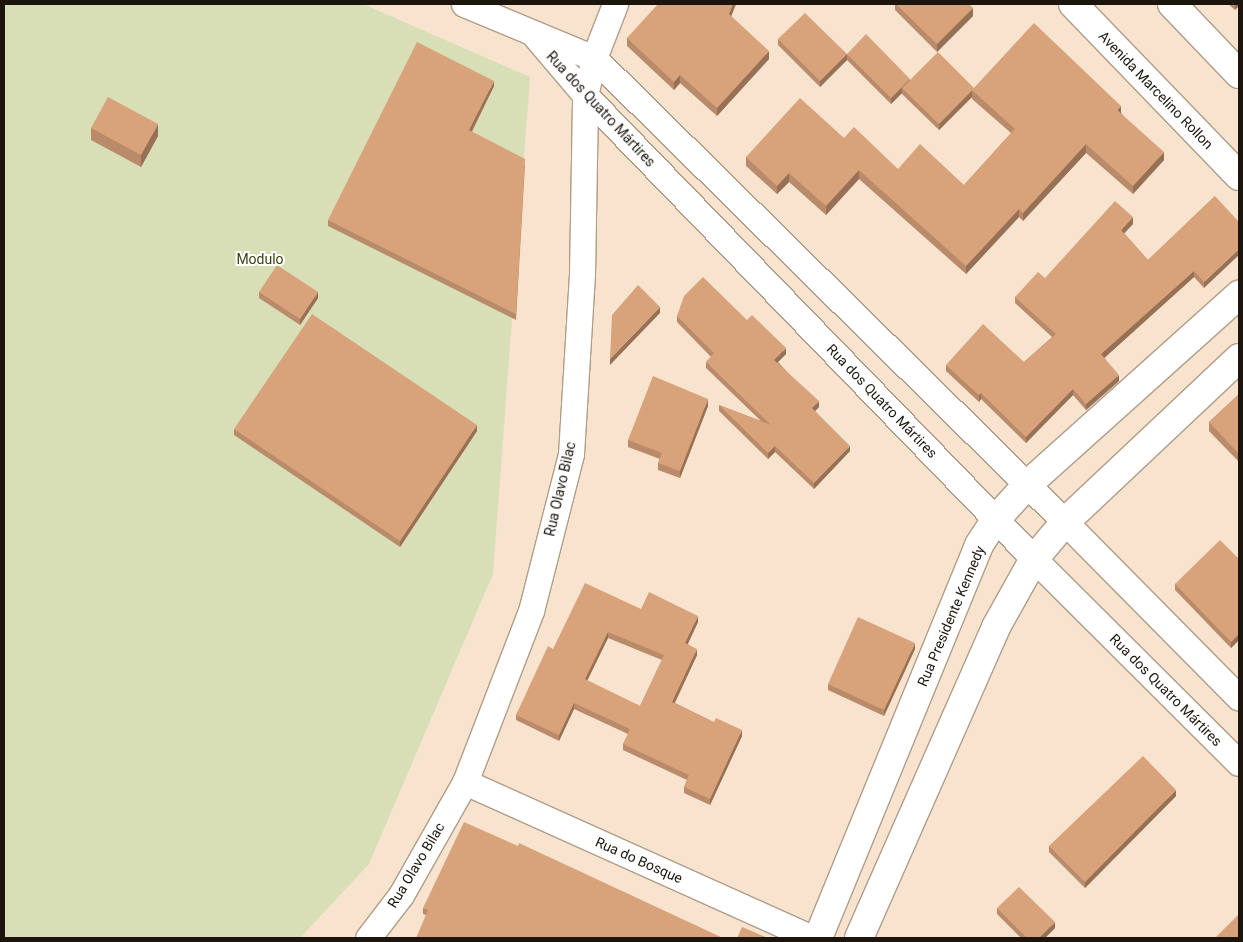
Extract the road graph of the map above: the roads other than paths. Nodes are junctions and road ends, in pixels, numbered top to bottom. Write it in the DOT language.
graph roads {
  1 [pos="464,4"];
  2 [pos="615,4"];
  3 [pos="1073,4"];
  4 [pos="1172,4"];
  5 [pos="531,33"];
  6 [pos="594,58"];
  7 [pos="1239,74"];
  8 [pos="585,95"];
  9 [pos="1239,176"];
  10 [pos="1239,295"];
  11 [pos="866,326"];
  12 [pos="838,355"];
  13 [pos="1239,358"];
  14 [pos="1028,485"];
  15 [pos="996,519"];
  16 [pos="1065,522"];
  17 [pos="1034,559"];
  18 [pos="1239,698"];
  19 [pos="1239,763"];
  20 [pos="465,782"];
  21 [pos="368,938"];
  22 [pos="812,938"];
  23 [pos="818,938"];
  24 [pos="859,938"];
  1 -- 5 [label="street, Rua dos Quatro Mártires"];
  2 -- 6 [label="street, Rua Olavo Bilac"];
  3 -- 9 [label="street, Avenida Marcelino Rollon"];
  4 -- 7 [label="street"];
  5 -- 6 [label="street, Rua dos Quatro Mártires"];
  5 -- 8 [label="street, Rua dos Quatro Mártires"];
  6 -- 8 [label="street, Rua Olavo Bilac"];
  6 -- 11 [label="street, Rua dos Quatro Mártires"];
  8 -- 12 [label="street, Rua dos Quatro Mártires"];
  8 -- 20 [label="street, Rua Olavo Bilac"];
  10 -- 14 [label="street, Rua Presidente Kennedy"];
  11 -- 12 [label="street"];
  11 -- 14 [label="street, Rua dos Quatro Mártires"];
  12 -- 15 [label="street, Rua dos Quatro Mártires"];
  13 -- 16 [label="street"];
  14 -- 15 [label="street, Rua Presidente Kennedy"];
  14 -- 16 [label="street, Rua dos Quatro Mártires"];
  15 -- 17 [label="street, Rua dos Quatro Mártires"];
  15 -- 23 [label="street, Rua Presidente Kennedy"];
  16 -- 17 [label="street"];
  16 -- 18 [label="street, Rua dos Quatro Mártires"];
  17 -- 19 [label="street, Rua dos Quatro Mártires"];
  17 -- 24 [label="street"];
  20 -- 21 [label="street, Rua Olavo Bilac"];
  20 -- 22 [label="street, Rua do Bosque"];
}
